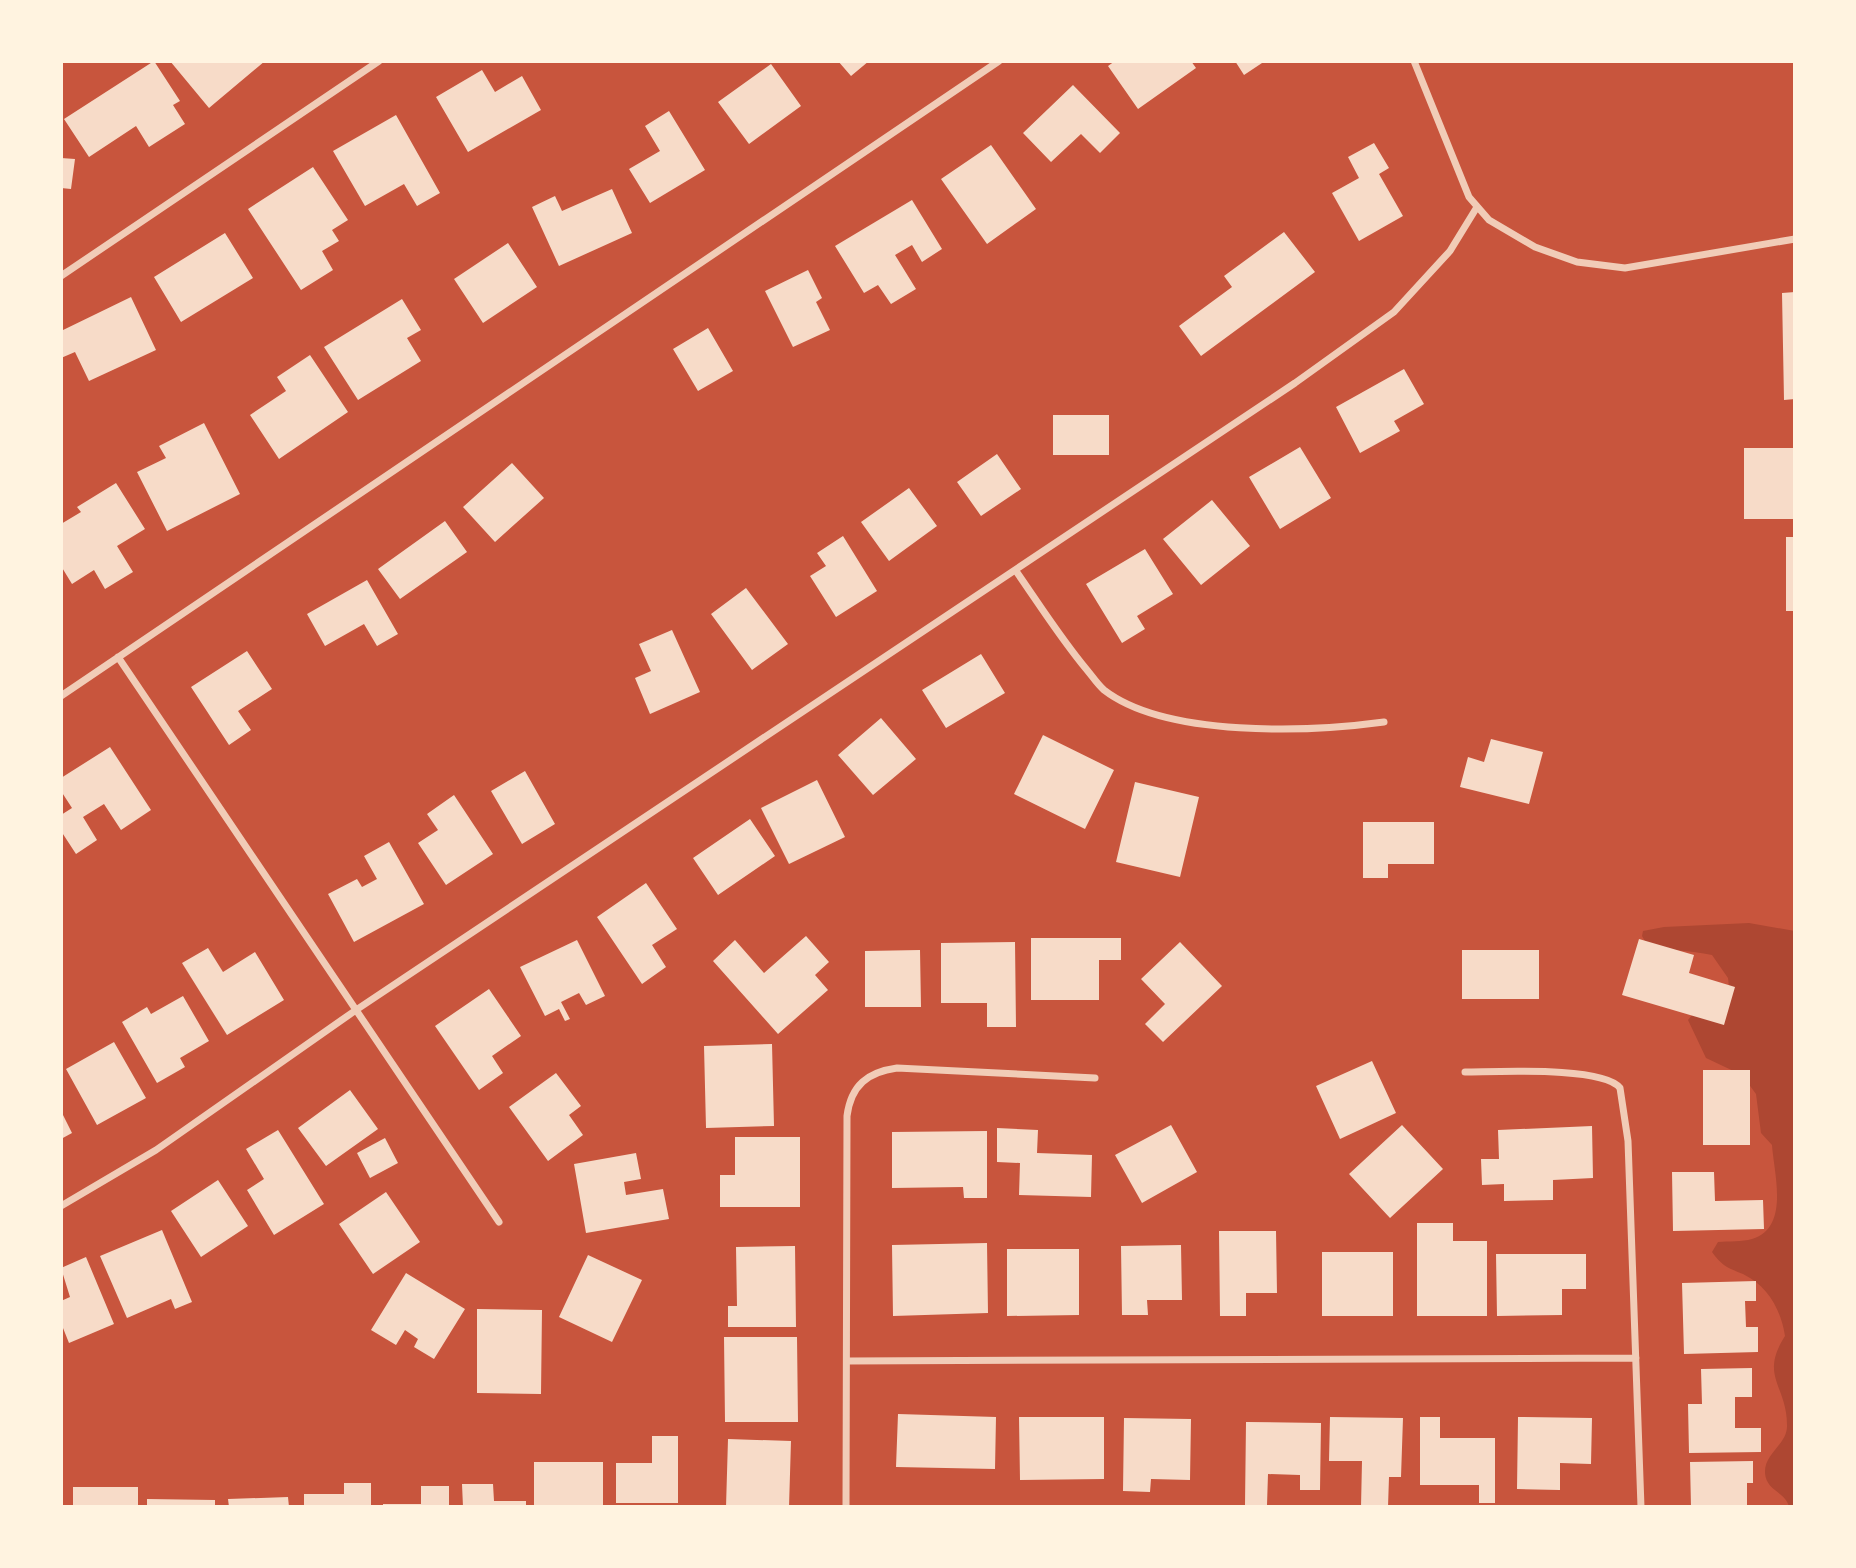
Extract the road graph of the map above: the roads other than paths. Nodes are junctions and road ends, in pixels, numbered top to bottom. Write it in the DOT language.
graph roads {
  1 [pos="379,61"];
  2 [pos="999,61"];
  3 [pos="1415,61"];
  4 [pos="1477,207"];
  5 [pos="1795,239"];
  6 [pos="61,276"];
  7 [pos="1016,571"];
  8 [pos="118,657"];
  9 [pos="61,696"];
  10 [pos="1384,722"];
  11 [pos="356,1010"];
  12 [pos="1465,1072"];
  13 [pos="1096,1078"];
  14 [pos="61,1206"];
  15 [pos="499,1222"];
  16 [pos="1636,1358"];
  17 [pos="848,1361"];
  18 [pos="846,1507"];
  19 [pos="1641,1507"];
  1 -- 6 [label="street"];
  2 -- 8 [label="street"];
  3 -- 4 [label="street"];
  4 -- 5 [label="street"];
  4 -- 7 [label="street"];
  7 -- 10 [label="street"];
  7 -- 11 [label="street"];
  8 -- 9 [label="street"];
  8 -- 11 [label="street"];
  11 -- 14 [label="street"];
  11 -- 15 [label="street"];
  12 -- 16 [label="street"];
  13 -- 17 [label="street"];
  16 -- 17 [label="street"];
  16 -- 19 [label="street"];
  17 -- 18 [label="street"];
}
